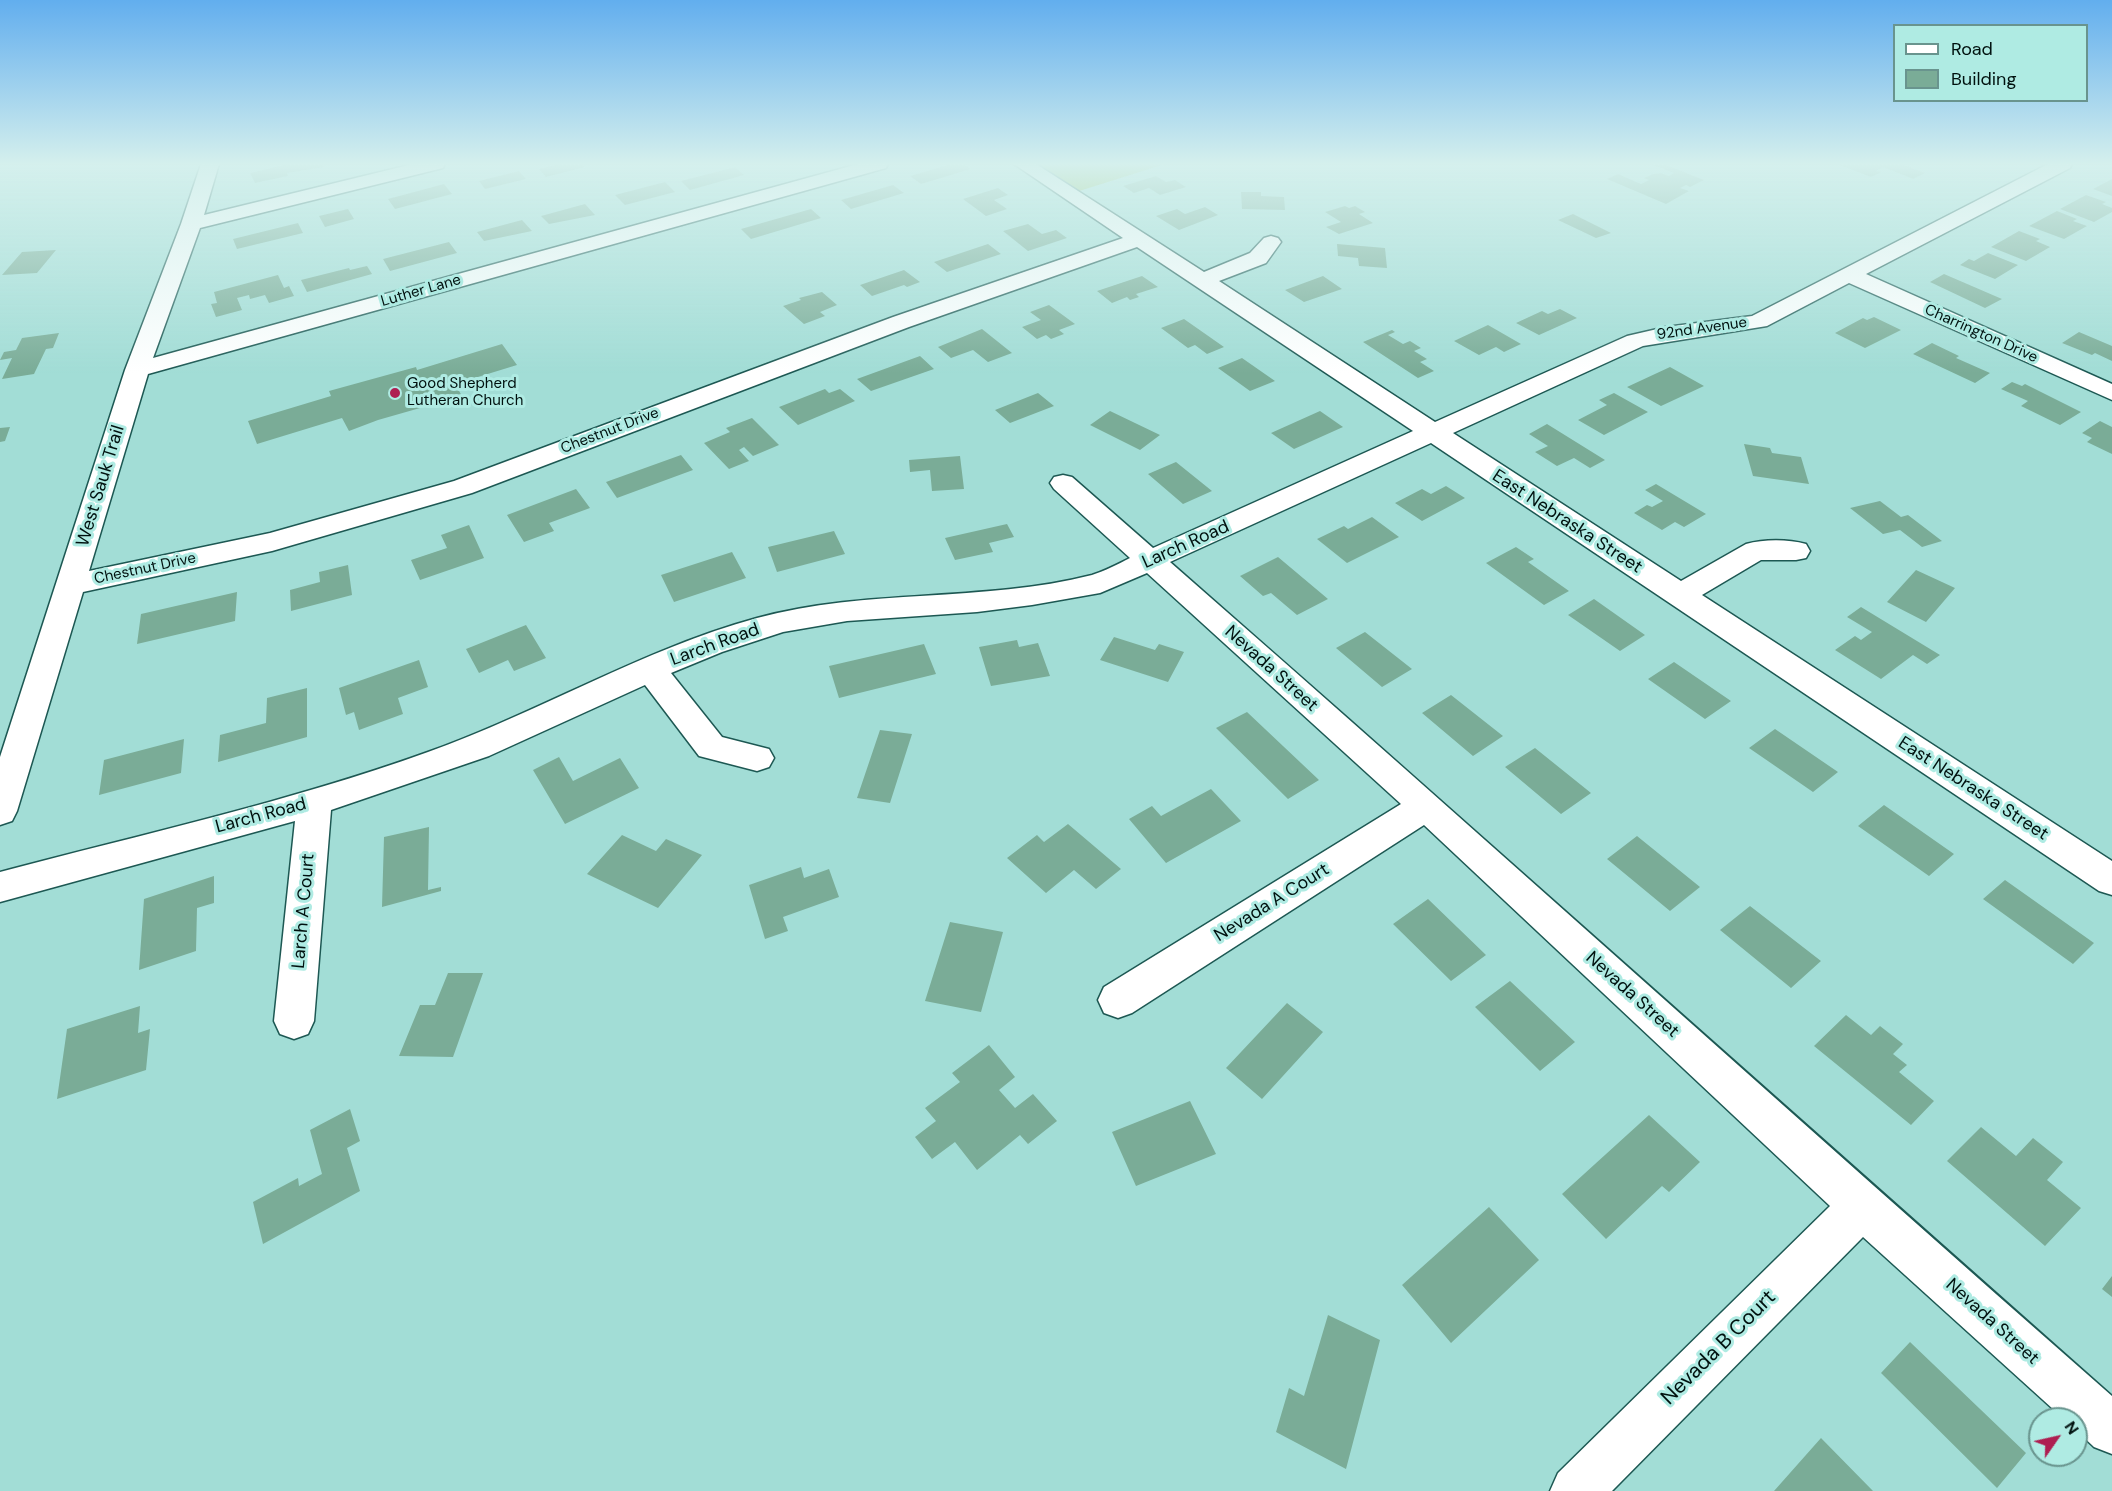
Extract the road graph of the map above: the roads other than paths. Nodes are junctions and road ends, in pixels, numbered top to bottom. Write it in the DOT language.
graph roads {
  1 [pos="187,234"];
  2 [pos="628,234"];
  3 [pos="1127,234"];
  4 [pos="1929,234"];
  5 [pos="1137,240"];
  6 [pos="1271,242"];
  7 [pos="1849,275"];
  8 [pos="1202,280"];
  9 [pos="137,370"];
  10 [pos="2112,393"];
  11 [pos="1432,434"];
  12 [pos="1064,483"];
  13 [pos="1796,550"];
  14 [pos="1150,562"];
  15 [pos="72,584"];
  16 [pos="1679,595"];
  17 [pos="650,669"];
  18 [pos="757,758"];
  19 [pos="314,802"];
  20 [pos="1426,806"];
  21 [pos="0,811"];
  22 [pos="2112,880"];
  23 [pos="0,887"];
  24 [pos="1118,1000"];
  25 [pos="294,1021"];
  26 [pos="1862,1206"];
  27 [pos="2112,1429"];
  28 [pos="1575,1491"];
  1 -- 9 [label="street, West Sauk Trail"];
  2 -- 9 [label="street, Luther Lane"];
  3 -- 5 [label="street, East Nebraska Street"];
  4 -- 7 [label="street, 92nd Avenue"];
  5 -- 8 [label="street, East Nebraska Street"];
  5 -- 15 [label="street, Chestnut Drive"];
  6 -- 8 [label="street"];
  7 -- 10 [label="street, Charrington Drive"];
  7 -- 11 [label="street, 92nd Avenue"];
  8 -- 11 [label="street, East Nebraska Street"];
  9 -- 15 [label="street, West Sauk Trail"];
  11 -- 14 [label="street, Larch Road"];
  11 -- 16 [label="street, East Nebraska Street"];
  12 -- 14 [label="street, Nevada Street"];
  13 -- 16 [label="street"];
  14 -- 17 [label="street, Larch Road"];
  14 -- 20 [label="street, Nevada Street"];
  15 -- 21 [label="street, West Sauk Trail"];
  16 -- 22 [label="street, East Nebraska Street"];
  17 -- 18 [label="street"];
  17 -- 19 [label="street, Larch Road"];
  19 -- 23 [label="street, Larch Road"];
  19 -- 25 [label="street, Larch A Court"];
  20 -- 24 [label="street, Nevada A Court"];
  20 -- 26 [label="street, Nevada Street"];
  26 -- 27 [label="street, Nevada Street"];
  26 -- 28 [label="street, Nevada B Court"];
}
